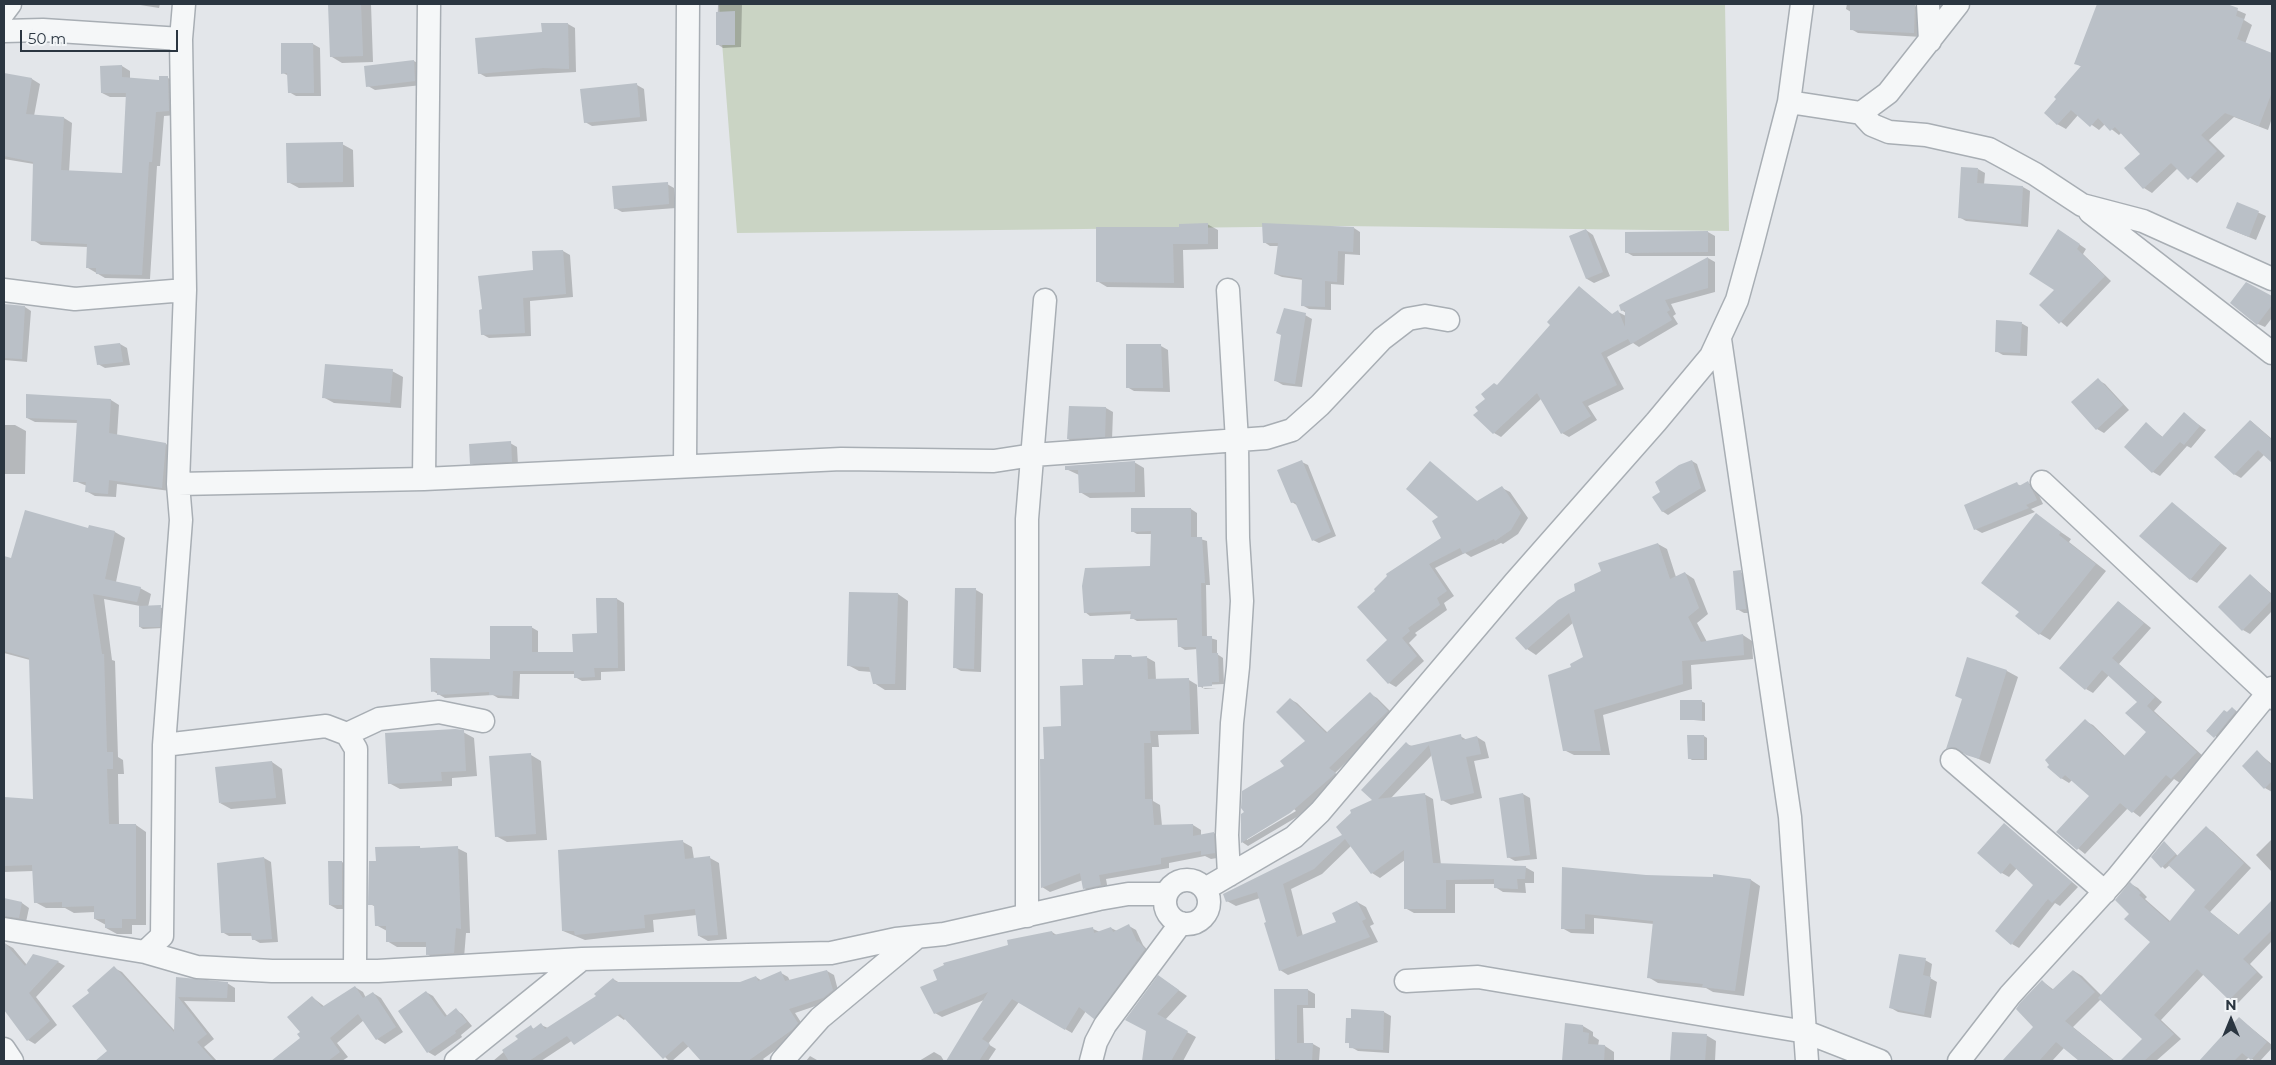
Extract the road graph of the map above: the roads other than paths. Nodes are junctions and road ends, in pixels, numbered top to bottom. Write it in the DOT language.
graph roads {
  1 [pos="10,4"];
  2 [pos="184,4"];
  3 [pos="429,4"];
  4 [pos="688,4"];
  5 [pos="1802,4"];
  6 [pos="1928,4"];
  7 [pos="1958,4"];
  8 [pos="4,12"];
  9 [pos="4,31"];
  10 [pos="181,39"];
  11 [pos="1930,41"];
  12 [pos="1788,102"];
  13 [pos="1861,113"];
  14 [pos="2082,205"];
  15 [pos="2272,279"];
  16 [pos="4,290"];
  17 [pos="185,290"];
  18 [pos="1228,290"];
  19 [pos="1045,300"];
  20 [pos="1448,320"];
  21 [pos="1720,339"];
  22 [pos="2272,353"];
  23 [pos="1237,441"];
  24 [pos="1032,455"];
  25 [pos="684,466"];
  26 [pos="424,479"];
  27 [pos="2042,482"];
  28 [pos="178,484"];
  29 [pos="2271,693"];
  30 [pos="483,721"];
  31 [pos="347,734"];
  32 [pos="164,745"];
  33 [pos="1952,760"];
  34 [pos="1229,874"];
  35 [pos="1205,889"];
  36 [pos="2105,892"];
  37 [pos="1166,894"];
  38 [pos="1027,916"];
  39 [pos="1181,923"];
  40 [pos="4,929"];
  41 [pos="916,938"];
  42 [pos="145,952"];
  43 [pos="582,959"];
  44 [pos="355,970"];
  45 [pos="1406,981"];
  46 [pos="1806,1032"];
  47 [pos="4,1049"];
  48 [pos="12,1061"];
  49 [pos="456,1061"];
  50 [pos="782,1061"];
  51 [pos="1091,1061"];
  52 [pos="1807,1061"];
  53 [pos="1880,1061"];
  54 [pos="1960,1061"];
  1 -- 8 [label="street"];
  2 -- 10 [label="street"];
  3 -- 26 [label="street"];
  4 -- 25 [label="street"];
  5 -- 12 [label="street"];
  6 -- 11 [label="street"];
  7 -- 11 [label="street"];
  9 -- 10 [label="street"];
  10 -- 17 [label="street"];
  11 -- 13 [label="street"];
  12 -- 13 [label="street"];
  12 -- 21 [label="street"];
  13 -- 14 [label="street"];
  14 -- 15 [label="street"];
  14 -- 22 [label="street"];
  16 -- 17 [label="street"];
  17 -- 28 [label="street"];
  18 -- 23 [label="street"];
  19 -- 24 [label="street"];
  20 -- 23 [label="street"];
  21 -- 34 [label="street"];
  21 -- 46 [label="street"];
  23 -- 24 [label="street"];
  23 -- 34 [label="street"];
  24 -- 25 [label="street"];
  24 -- 38 [label="street"];
  25 -- 26 [label="street"];
  26 -- 28 [label="street"];
  27 -- 29 [label="street"];
  28 -- 32 [label="street"];
  29 -- 36 [label="street"];
  30 -- 31 [label="street"];
  31 -- 32 [label="street"];
  31 -- 44 [label="street"];
  32 -- 42 [label="street"];
  33 -- 36 [label="street"];
  34 -- 35 [label="street"];
  35 -- 37 [label="street"];
  35 -- 39 [label="street"];
  36 -- 54 [label="street"];
  37 -- 38 [label="street"];
  37 -- 39 [label="street"];
  38 -- 41 [label="street"];
  39 -- 51 [label="street"];
  40 -- 42 [label="street"];
  41 -- 43 [label="street"];
  41 -- 50 [label="street"];
  42 -- 44 [label="street"];
  43 -- 44 [label="street"];
  43 -- 49 [label="street"];
  45 -- 46 [label="street"];
  46 -- 52 [label="street"];
  46 -- 53 [label="street"];
  47 -- 48 [label="street"];
}
